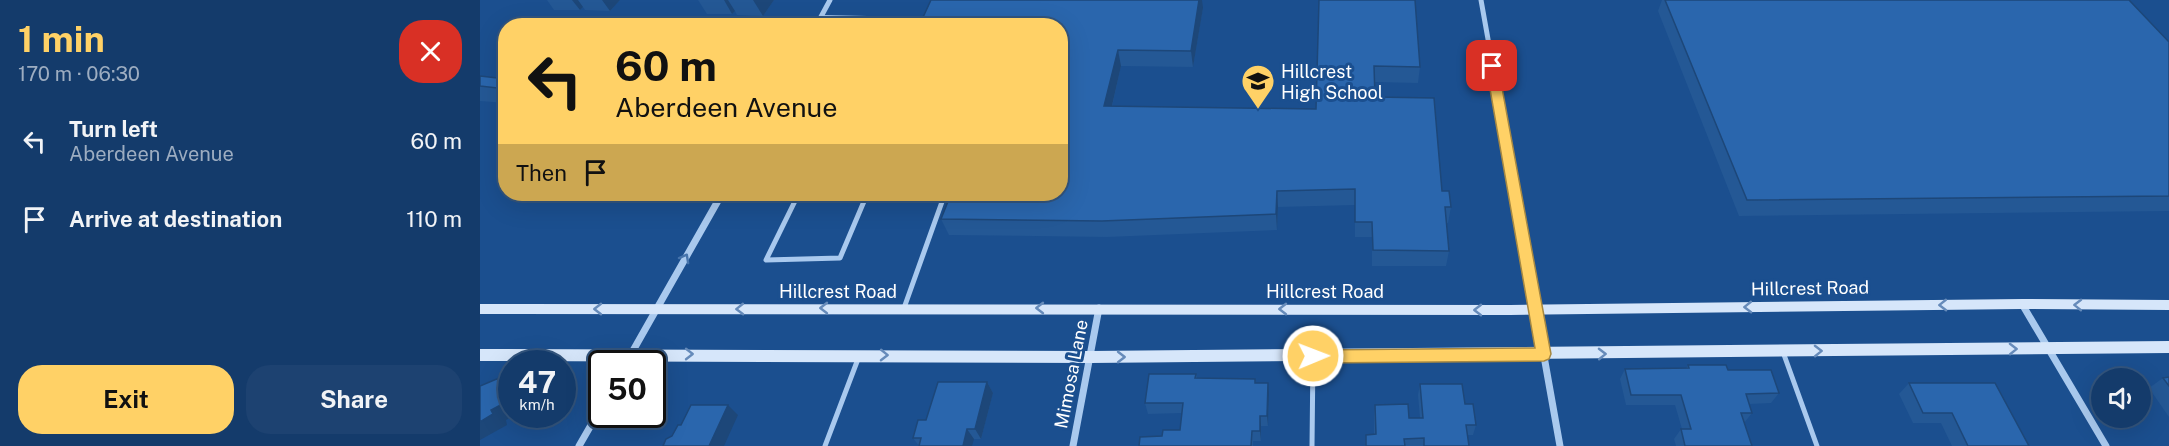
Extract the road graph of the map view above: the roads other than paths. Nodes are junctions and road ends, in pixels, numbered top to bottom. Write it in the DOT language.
graph roads {
  1 [pos="830,0"];
  2 [pos="1481,0"];
  3 [pos="821,17"];
  4 [pos="867,18"];
  5 [pos="718,201"];
  6 [pos="796,201"];
  7 [pos="864,201"];
  8 [pos="942,201"];
  9 [pos="2022,304"];
  10 [pos="2169,305"];
  11 [pos="904,308"];
  12 [pos="1099,308"];
  13 [pos="480,309"];
  14 [pos="656,309"];
  15 [pos="1536,310"];
  16 [pos="2169,347"];
  17 [pos="2049,348"];
  18 [pos="633,350"];
  19 [pos="1783,352"];
  20 [pos="1544,354"];
  21 [pos="480,355"];
  22 [pos="860,355"];
  23 [pos="1313,356"];
  24 [pos="1090,357"];
  25 [pos="588,358"];
  26 [pos="666,358"];
  27 [pos="589,428"];
  28 [pos="579,446"];
  29 [pos="825,446"];
  30 [pos="1073,446"];
  31 [pos="1312,446"];
  32 [pos="1560,446"];
  33 [pos="1817,446"];
  34 [pos="2106,446"];
  1 -- 3 [label="street"];
  2 -- 15 [label="street"];
  3 -- 4 [label="lane"];
  14 -- 5 [label="street, one-way"];
  6 -- 7 [label="lane"];
  8 -- 11 [label="lane"];
  10 -- 9 [label="main road, Hillcrest Road, one-way"];
  9 -- 15 [label="main road, Hillcrest Road, one-way"];
  9 -- 17 [label="street"];
  12 -- 11 [label="main road, Hillcrest Road, one-way"];
  11 -- 14 [label="main road, Hillcrest Road, one-way"];
  15 -- 12 [label="main road, Hillcrest Road, one-way"];
  12 -- 24 [label="street, Mimosa Lane"];
  14 -- 13 [label="main road, Hillcrest Road, one-way"];
  14 -- 18 [label="street"];
  15 -- 20 [label="street"];
  16 -- 17 [label="main road"];
  19 -- 17 [label="main road, one-way"];
  17 -- 34 [label="street"];
  20 -- 19 [label="main road, one-way"];
  19 -- 33 [label="lane"];
  20 -- 23 [label="main road"];
  20 -- 32 [label="street"];
  21 -- 25 [label="main road"];
  22 -- 24 [label="main road, one-way"];
  26 -- 22 [label="main road, one-way"];
  22 -- 29 [label="lane"];
  24 -- 23 [label="main road, one-way"];
  23 -- 31 [label="lane"];
  24 -- 30 [label="street, Mimosa Lane"];
  27 -- 28 [label="street"];
}
